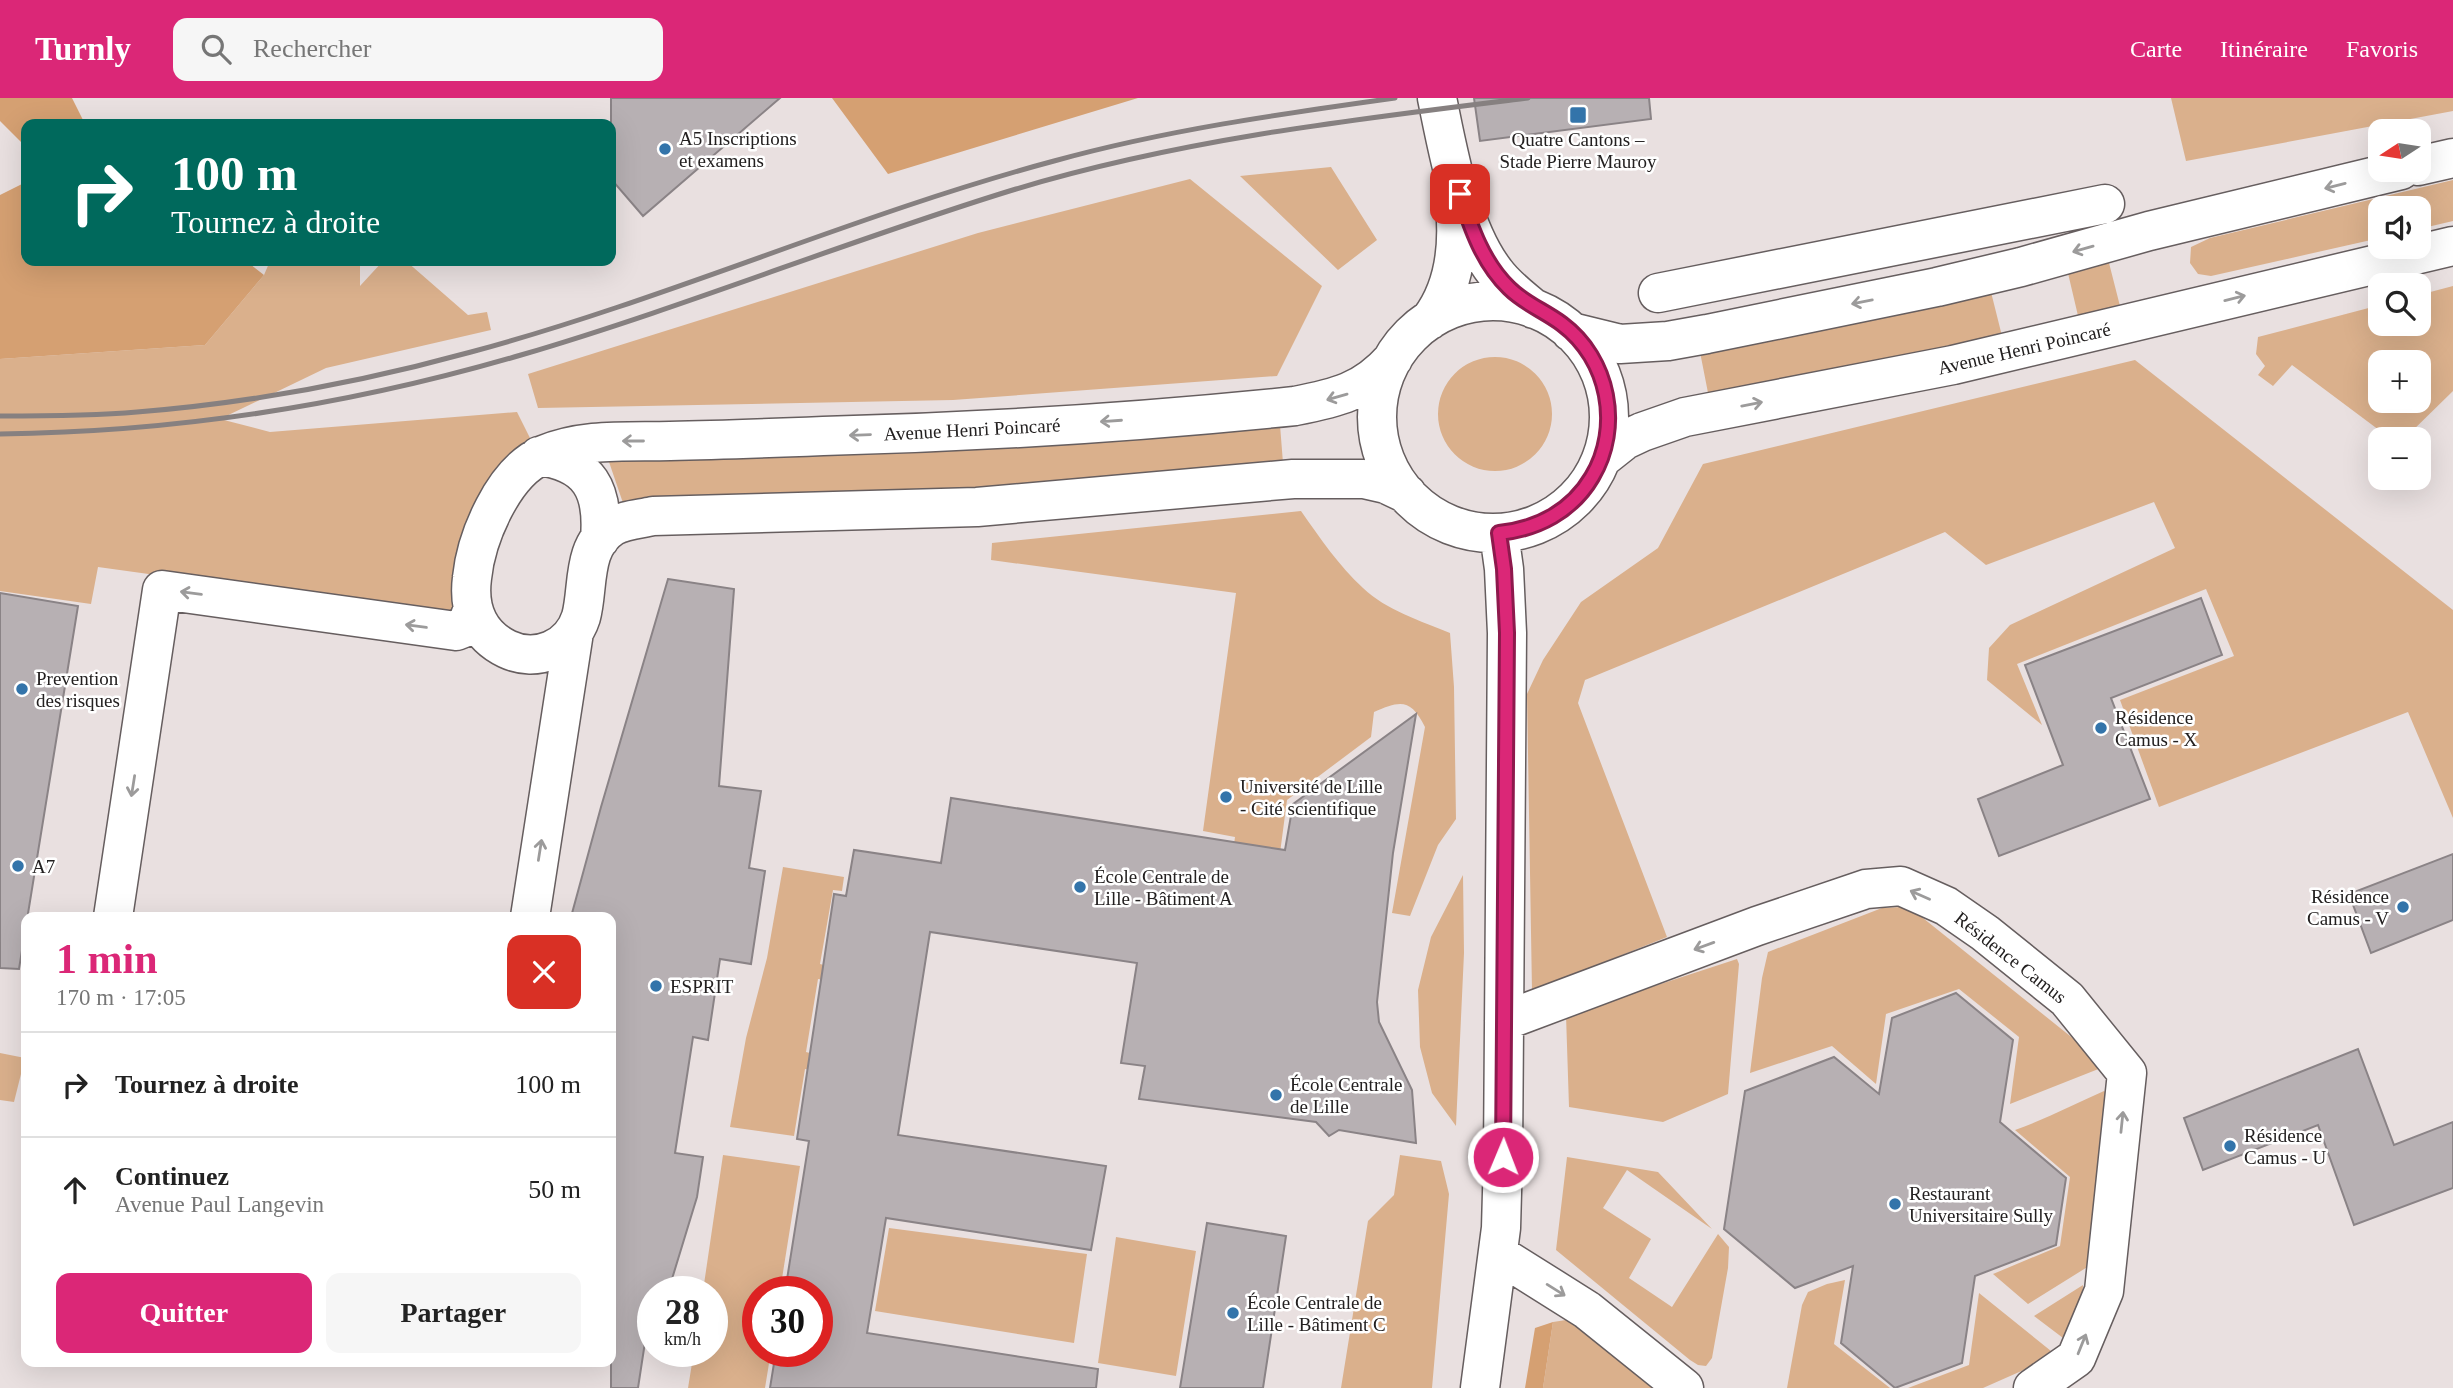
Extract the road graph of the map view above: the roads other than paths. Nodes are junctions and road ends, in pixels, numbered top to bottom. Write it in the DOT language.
graph roads {
  1 [pos="1437,98"];
  2 [pos="2453,158"];
  3 [pos="2431,163"];
  4 [pos="1452,169"];
  5 [pos="2368,178"];
  6 [pos="2105,204"];
  7 [pos="2453,246"];
  8 [pos="1658,293"];
  9 [pos="1536,310"];
  10 [pos="1430,320"];
  11 [pos="1571,332"];
  12 [pos="1393,359"];
  13 [pos="540,456"];
  14 [pos="1601,459"];
  15 [pos="1406,494"];
  16 [pos="1499,533"];
  17 [pos="600,539"];
  18 [pos="472,611"];
  19 [pos="574,632"];
  20 [pos="114,912"];
  21 [pos="531,912"];
  22 [pos="1504,1021"];
  23 [pos="1498,1254"];
  24 [pos="1480,1388"];
  25 [pos="1684,1388"];
  26 [pos="2032,1388"];
  1 -- 4 [label="street"];
  2 -- 3 [label="street"];
  4 -- 9 [label="street"];
  4 -- 10 [label="street"];
  5 -- 11 [label="street, one-way"];
  6 -- 8 [label="street"];
  14 -- 7 [label="street, Avenue Henri Poincaré, one-way"];
  9 -- 10 [label="street"];
  9 -- 11 [label="street"];
  10 -- 12 [label="street"];
  11 -- 14 [label="street"];
  12 -- 13 [label="street, Avenue Henri Poincaré, one-way"];
  12 -- 15 [label="street"];
  13 -- 17 [label="street"];
  13 -- 18 [label="street, Avenue Henri Poincaré"];
  14 -- 16 [label="street"];
  15 -- 16 [label="street"];
  15 -- 17 [label="street"];
  16 -- 22 [label="street"];
  17 -- 19 [label="street"];
  18 -- 19 [label="street"];
  18 -- 20 [label="street, one-way"];
  21 -- 19 [label="street, one-way"];
  22 -- 23 [label="street"];
  26 -- 22 [label="street, Résidence Camus, one-way"];
  23 -- 24 [label="street"];
  23 -- 25 [label="street, one-way"];
}
